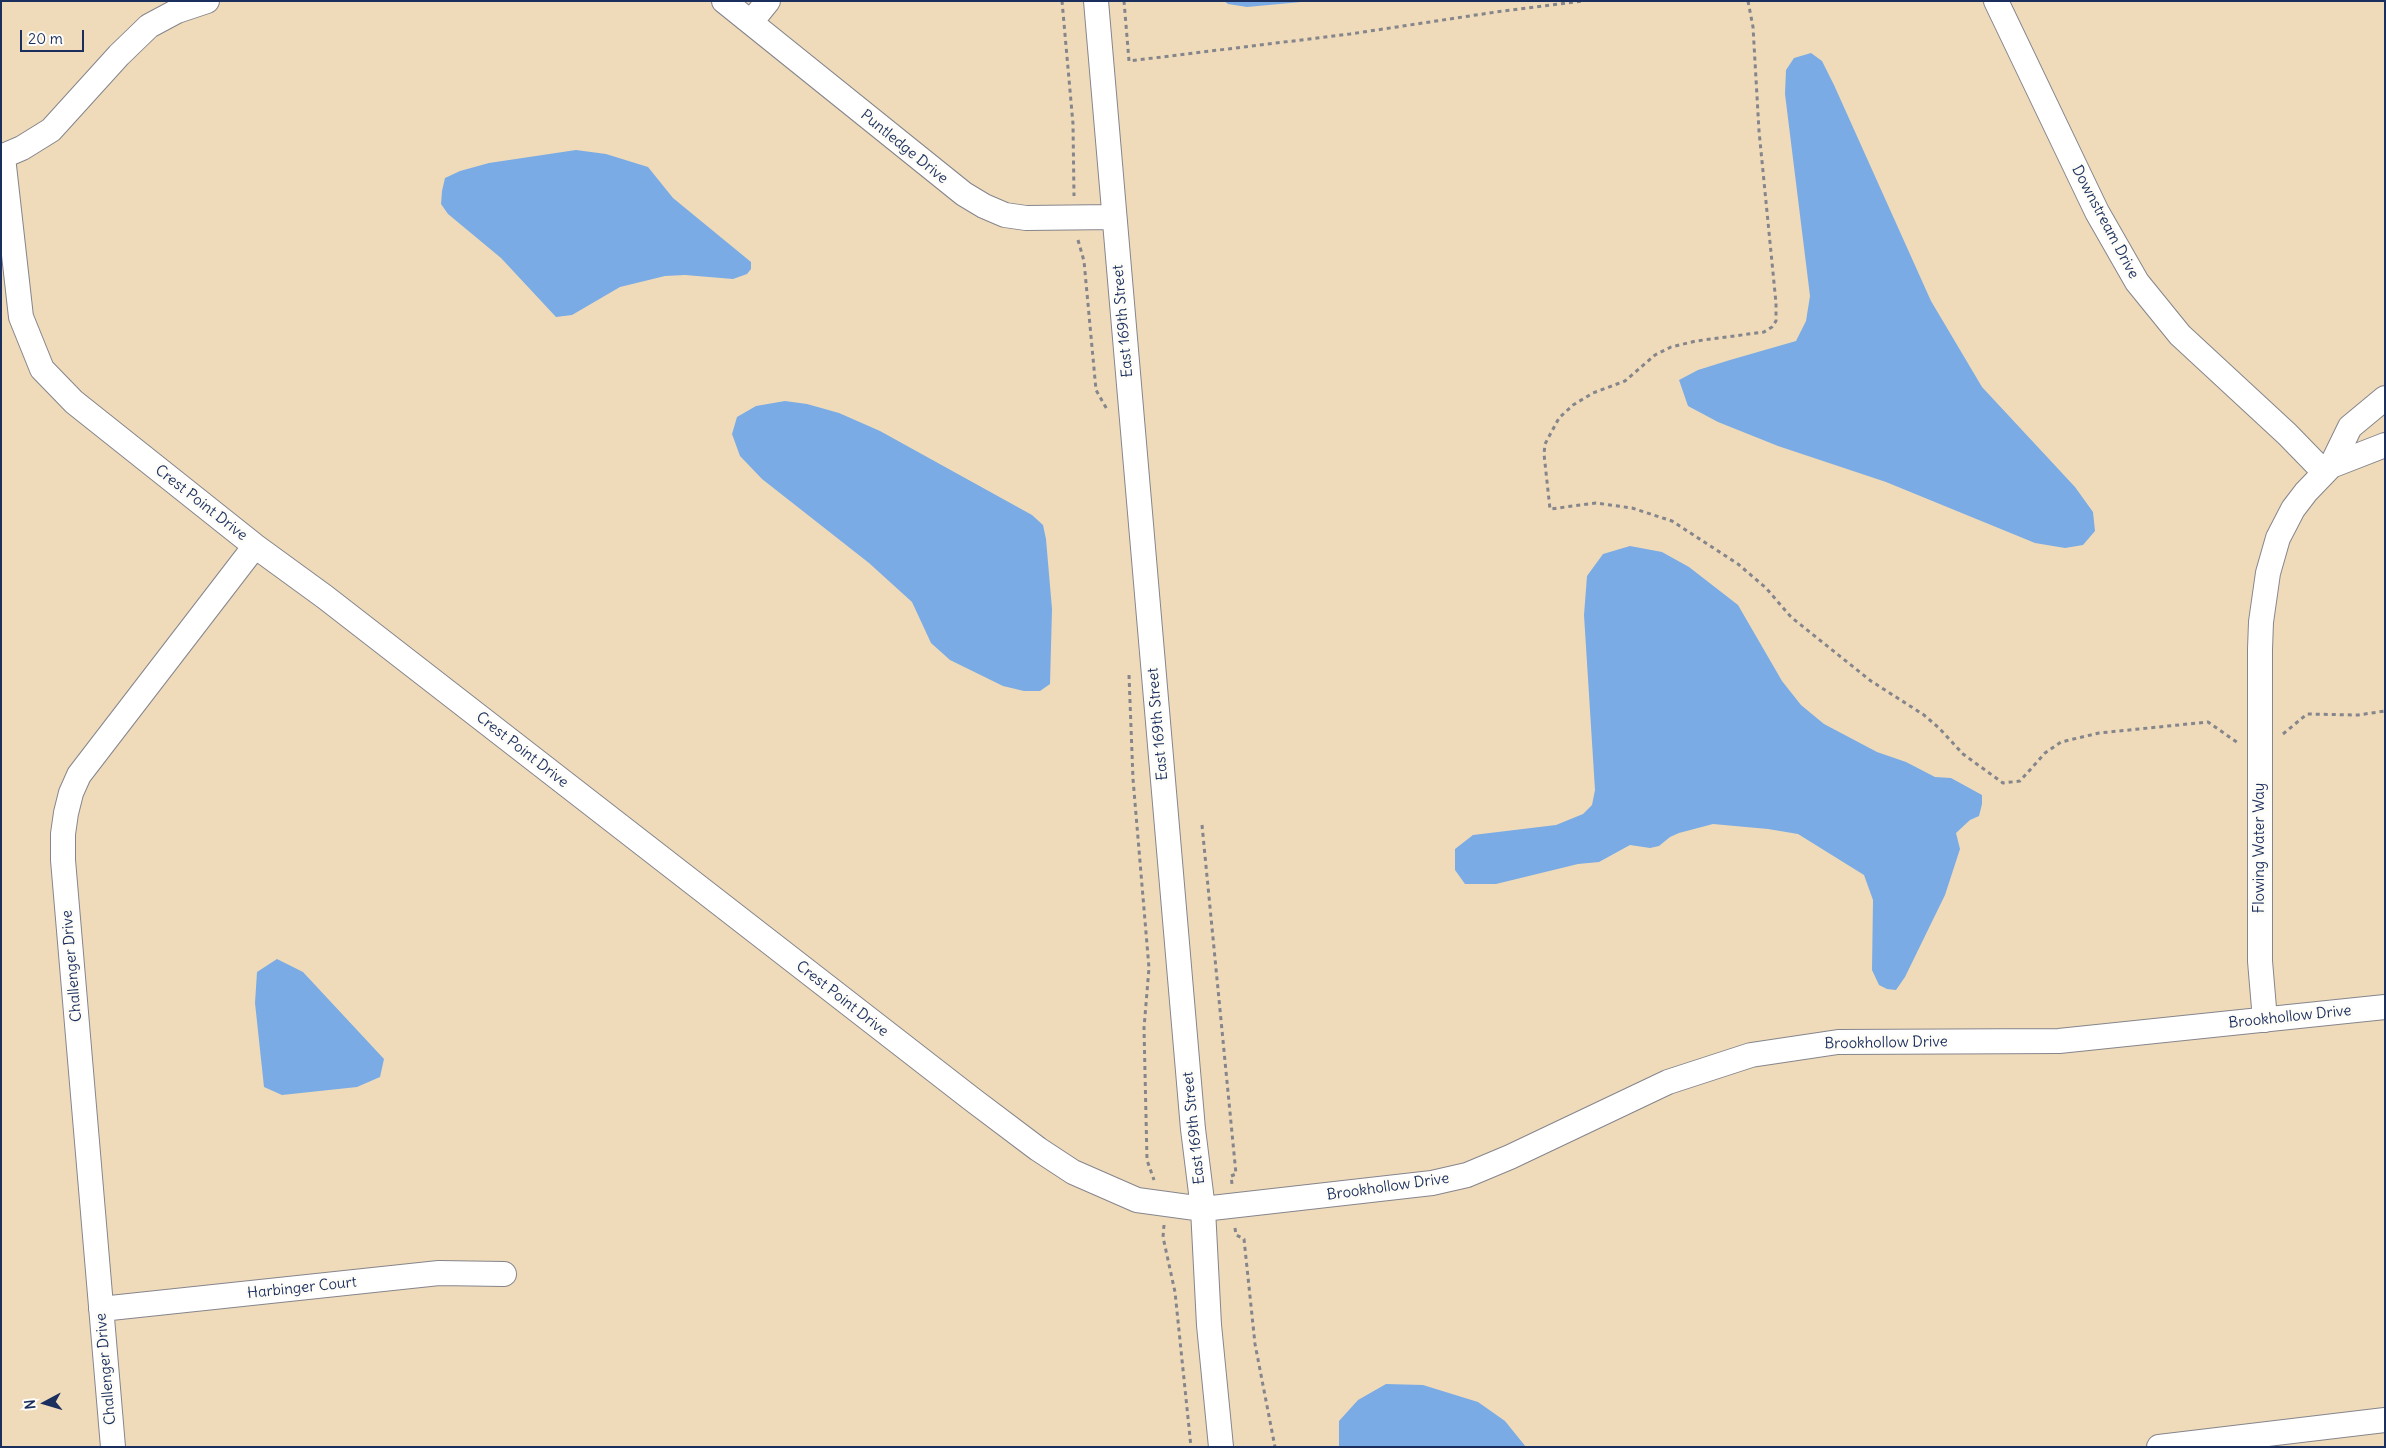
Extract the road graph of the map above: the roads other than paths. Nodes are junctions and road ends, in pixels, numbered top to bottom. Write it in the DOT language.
graph roads {
  1 [pos="207,1"];
  2 [pos="724,1"];
  3 [pos="768,1"];
  4 [pos="1096,1"];
  5 [pos="1996,1"];
  6 [pos="751,22"];
  7 [pos="2,157"];
  8 [pos="1114,217"];
  9 [pos="2385,398"];
  10 [pos="2385,446"];
  11 [pos="2328,469"];
  12 [pos="255,546"];
  13 [pos="2385,1007"];
  14 [pos="2265,1020"];
  15 [pos="1204,1209"];
  16 [pos="504,1274"];
  17 [pos="101,1309"];
  18 [pos="2385,1420"];
  19 [pos="2164,1446"];
  20 [pos="113,1447"];
  21 [pos="1221,1447"];
  22 [pos="2159,1447"];
  1 -- 7 [label="street"];
  2 -- 6 [label="street, Puntledge Drive"];
  3 -- 6 [label="street"];
  4 -- 8 [label="street, East 169th Street"];
  5 -- 11 [label="street, Downstream Drive"];
  6 -- 8 [label="street, Puntledge Drive"];
  7 -- 12 [label="street, Crest Point Drive"];
  8 -- 15 [label="street, East 169th Street"];
  9 -- 11 [label="street, Flowing Water Way"];
  10 -- 11 [label="street"];
  11 -- 14 [label="street, Flowing Water Way"];
  12 -- 15 [label="street, Crest Point Drive"];
  12 -- 17 [label="street, Challenger Drive"];
  13 -- 14 [label="street, Brookhollow Drive"];
  14 -- 15 [label="street, Brookhollow Drive"];
  15 -- 21 [label="street, East 169th Street"];
  16 -- 17 [label="street, Harbinger Court"];
  17 -- 20 [label="street, Challenger Drive"];
  18 -- 19 [label="street"];
  19 -- 22 [label="street"];
}
